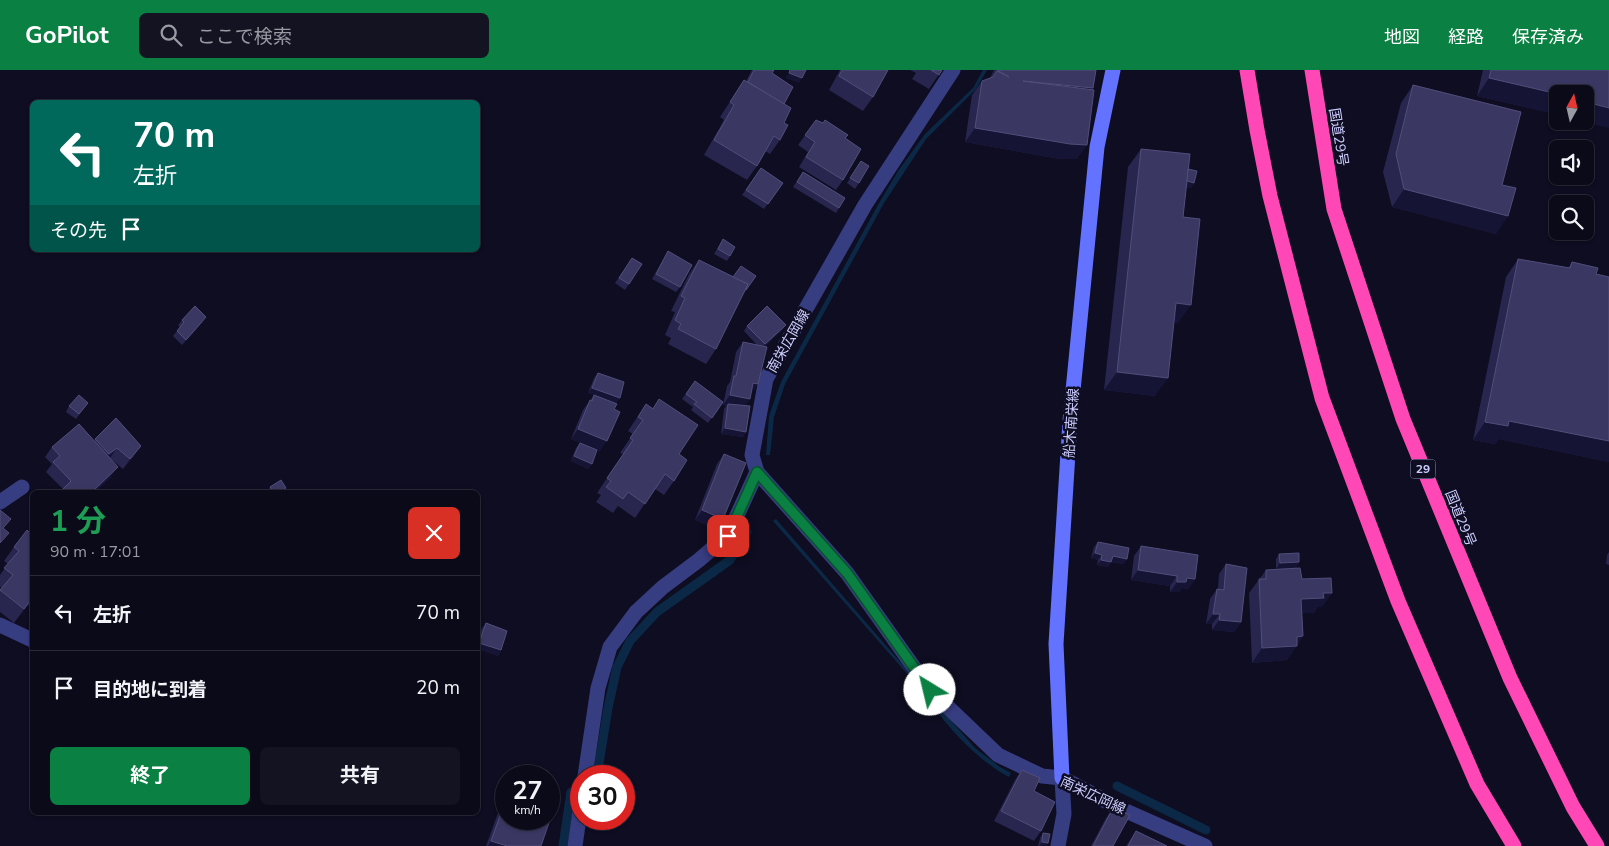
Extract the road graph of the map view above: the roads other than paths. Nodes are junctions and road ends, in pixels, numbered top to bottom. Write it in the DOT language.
graph roads {
  1 [pos="953,70"];
  2 [pos="1112,70"];
  3 [pos="1247,70"];
  4 [pos="1312,70"];
  5 [pos="757,472"];
  6 [pos="22,487"];
  7 [pos="0,502"];
  8 [pos="0,625"];
  9 [pos="30,639"];
  10 [pos="587,765"];
  11 [pos="1062,778"];
  12 [pos="577,830"];
  13 [pos="575,846"];
  14 [pos="1058,846"];
  15 [pos="1205,846"];
  16 [pos="1514,846"];
  17 [pos="1597,846"];
  1 -- 5 [label="street, 南栄広岡線"];
  2 -- 11 [label="street, 船木南栄線"];
  3 -- 16 [label="highway"];
  4 -- 17 [label="highway, 国道29号 / 29"];
  5 -- 10 [label="street"];
  5 -- 11 [label="street, 南栄広岡線"];
  6 -- 7 [label="street"];
  8 -- 9 [label="street"];
  11 -- 14 [label="street"];
  11 -- 15 [label="street, 南栄広岡線"];
  12 -- 13 [label="street"];
}
